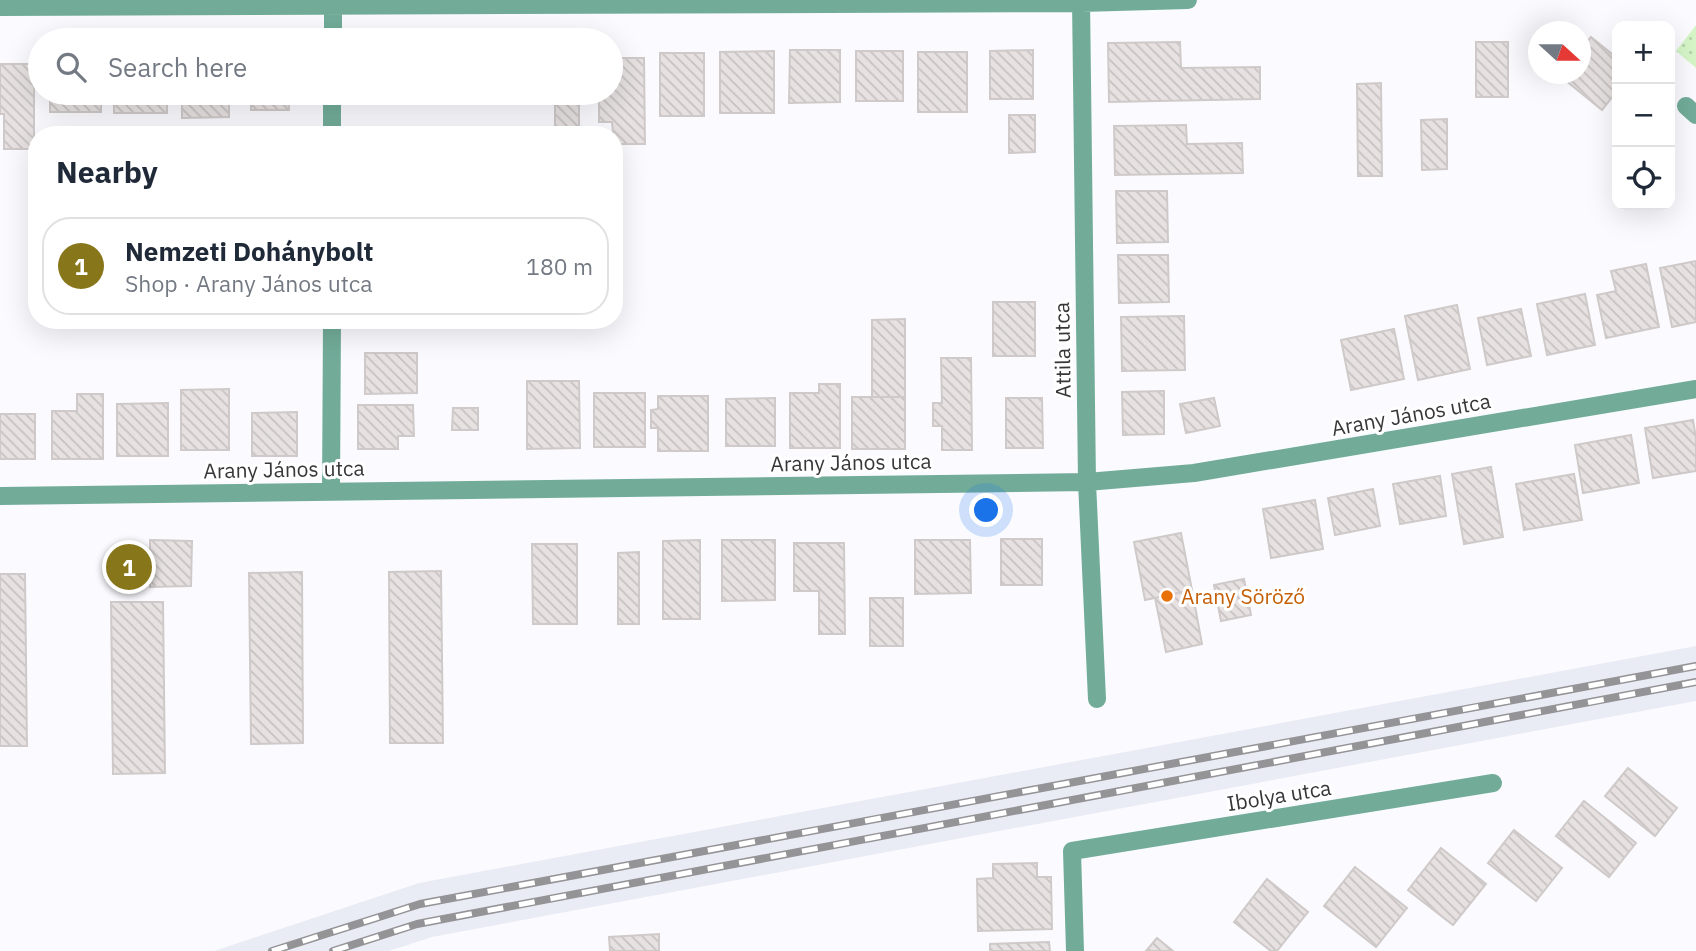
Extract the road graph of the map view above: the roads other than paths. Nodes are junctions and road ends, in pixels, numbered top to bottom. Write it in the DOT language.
graph roads {
  1 [pos="1188,0"];
  2 [pos="1081,1"];
  3 [pos="333,2"];
  4 [pos="0,7"];
  5 [pos="332,28"];
  6 [pos="332,105"];
  7 [pos="332,126"];
  8 [pos="332,329"];
  9 [pos="1696,389"];
  10 [pos="1087,482"];
  11 [pos="331,490"];
  12 [pos="0,496"];
  13 [pos="1097,699"];
  14 [pos="1493,783"];
  15 [pos="1074,951"];
  1 -- 2 [label="street"];
  2 -- 3 [label="street"];
  2 -- 10 [label="street, Attila utca"];
  3 -- 4 [label="street"];
  3 -- 5 [label="street"];
  6 -- 7 [label="street"];
  8 -- 11 [label="street"];
  9 -- 10 [label="street, Arany János utca"];
  10 -- 11 [label="street, Arany János utca"];
  10 -- 13 [label="street, Attila utca"];
  11 -- 12 [label="street, Arany János utca"];
  14 -- 15 [label="street, Ibolya utca"];
}
